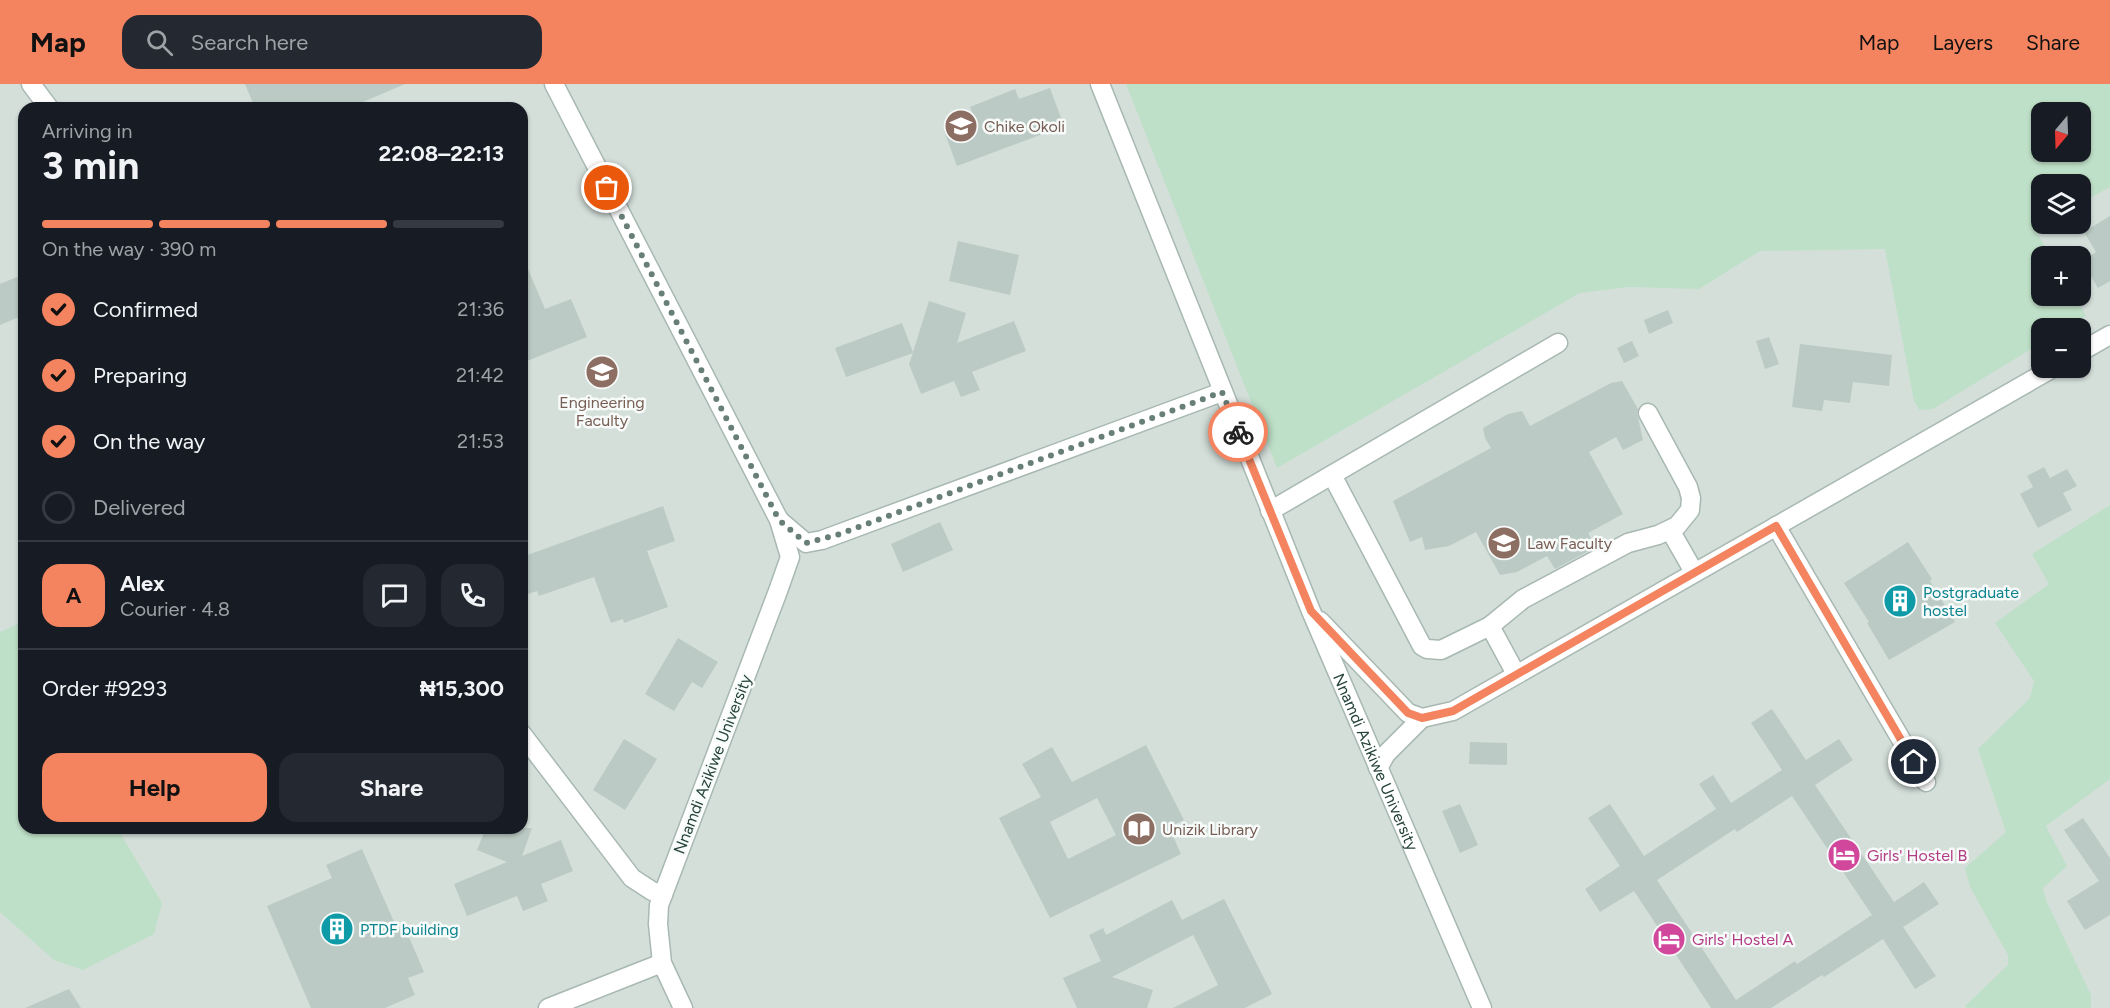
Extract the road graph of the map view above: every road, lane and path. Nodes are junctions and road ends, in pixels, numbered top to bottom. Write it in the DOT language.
graph roads {
  1 [pos="31,84"];
  2 [pos="554,84"];
  3 [pos="1100,84"];
  4 [pos="44,102"];
  5 [pos="2110,335"];
  6 [pos="1558,343"];
  7 [pos="2091,346"];
  8 [pos="2035,378"];
  9 [pos="1222,392"];
  10 [pos="1648,413"];
  11 [pos="1332,475"];
  12 [pos="1270,511"];
  13 [pos="779,520"];
  14 [pos="1776,526"];
  15 [pos="1670,530"];
  16 [pos="806,543"];
  17 [pos="789,557"];
  18 [pos="1694,572"];
  19 [pos="1311,611"];
  20 [pos="1490,626"];
  21 [pos="1516,674"];
  22 [pos="1422,718"];
  23 [pos="528,742"];
  24 [pos="1378,768"];
  25 [pos="1926,782"];
  26 [pos="663,895"];
  27 [pos="662,963"];
  28 [pos="548,1008"];
  29 [pos="683,1008"];
  30 [pos="1482,1008"];
  1 -- 4 [label="street"];
  2 -- 13 [label="street"];
  3 -- 9 [label="street, Nnamdi Azikiwe University"];
  5 -- 7 [label="street"];
  6 -- 11 [label="street"];
  8 -- 14 [label="street"];
  9 -- 12 [label="street, Nnamdi Azikiwe University"];
  9 -- 16 [label="street"];
  10 -- 15 [label="street"];
  11 -- 12 [label="street"];
  11 -- 20 [label="street"];
  12 -- 19 [label="street, Nnamdi Azikiwe University"];
  13 -- 16 [label="street"];
  13 -- 17 [label="street"];
  14 -- 18 [label="street"];
  14 -- 25 [label="street"];
  15 -- 18 [label="street"];
  15 -- 20 [label="street"];
  16 -- 17 [label="street"];
  17 -- 26 [label="street, Nnamdi Azikiwe University"];
  18 -- 21 [label="street"];
  19 -- 22 [label="street"];
  19 -- 24 [label="street, Nnamdi Azikiwe University"];
  20 -- 21 [label="street"];
  21 -- 22 [label="street"];
  22 -- 24 [label="street"];
  23 -- 26 [label="street"];
  24 -- 30 [label="street, Nnamdi Azikiwe University"];
  26 -- 27 [label="street, Nnamdi Azikiwe University"];
  27 -- 28 [label="street"];
  27 -- 29 [label="street, Nnamdi Azikiwe University"];
}
